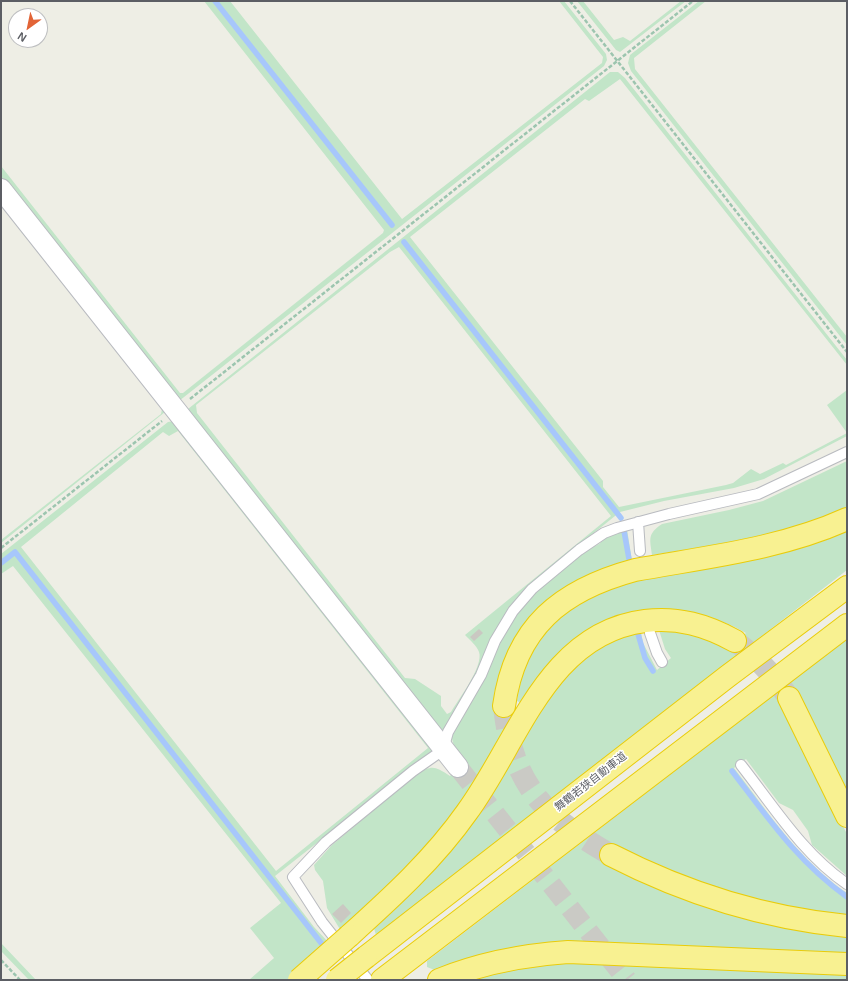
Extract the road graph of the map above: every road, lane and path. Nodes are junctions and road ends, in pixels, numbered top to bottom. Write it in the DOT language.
graph roads {
  1 [pos="570,1"];
  2 [pos="693,1"];
  3 [pos="617,60"];
  4 [pos="1,189"];
  5 [pos="847,352"];
  6 [pos="176,410"];
  7 [pos="847,452"];
  8 [pos="847,519"];
  9 [pos="638,522"];
  10 [pos="1,548"];
  11 [pos="640,551"];
  12 [pos="847,587"];
  13 [pos="847,625"];
  14 [pos="650,633"];
  15 [pos="735,641"];
  16 [pos="662,662"];
  17 [pos="789,698"];
  18 [pos="504,706"];
  19 [pos="443,750"];
  20 [pos="742,765"];
  21 [pos="458,767"];
  22 [pos="847,816"];
  23 [pos="611,855"];
  24 [pos="847,884"];
  25 [pos="847,926"];
  26 [pos="1,960"];
  27 [pos="847,964"];
  28 [pos="20,980"];
  29 [pos="299,980"];
  30 [pos="337,980"];
  31 [pos="368,980"];
  32 [pos="382,980"];
  33 [pos="438,980"];
  1 -- 3 [label="path"];
  2 -- 3 [label="path"];
  3 -- 5 [label="path"];
  3 -- 6 [label="path"];
  4 -- 6 [label="street"];
  6 -- 10 [label="path"];
  6 -- 19 [label="street"];
  7 -- 9 [label="lane"];
  8 -- 18 [label="highway"];
  9 -- 11 [label="lane"];
  9 -- 19 [label="lane"];
  12 -- 30 [label="highway, 舞鶴若狭自動車道, bridge"];
  13 -- 32 [label="highway"];
  14 -- 16 [label="lane"];
  15 -- 29 [label="highway, bridge"];
  17 -- 22 [label="highway"];
  19 -- 21 [label="street"];
  19 -- 31 [label="lane"];
  20 -- 24 [label="lane"];
  23 -- 25 [label="highway"];
  26 -- 28 [label="path"];
  27 -- 33 [label="highway"];
}
